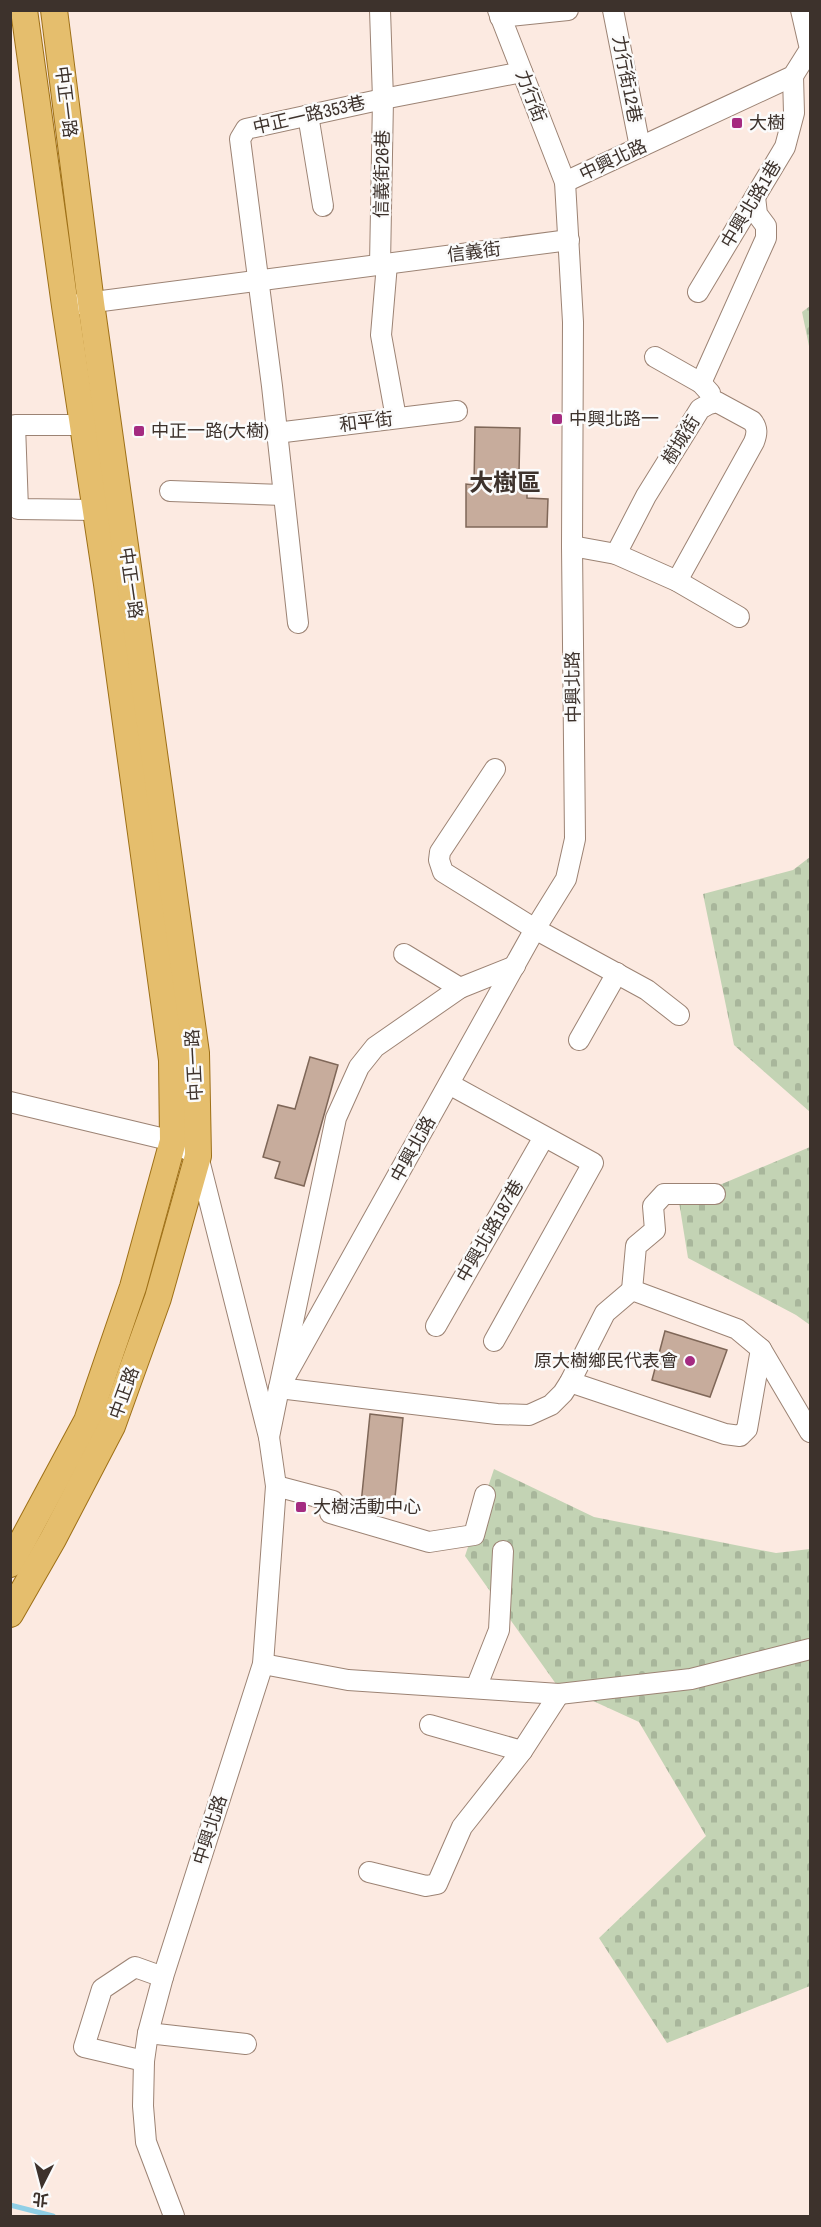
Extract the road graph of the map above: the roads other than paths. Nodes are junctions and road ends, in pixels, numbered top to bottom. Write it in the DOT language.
graph roads {
  1 [pos="24,10"];
  2 [pos="54,10"];
  3 [pos="380,10"];
  4 [pos="568,10"];
  5 [pos="613,10"];
  6 [pos="801,10"];
  7 [pos="499,14"];
  8 [pos="810,49"];
  9 [pos="522,72"];
  10 [pos="793,76"];
  11 [pos="383,99"];
  12 [pos="308,115"];
  13 [pos="640,147"];
  14 [pos="565,182"];
  15 [pos="755,197"];
  16 [pos="323,206"];
  17 [pos="569,240"];
  18 [pos="383,264"];
  19 [pos="258,281"];
  20 [pos="698,292"];
  21 [pos="91,303"];
  22 [pos="65,306"];
  23 [pos="655,357"];
  24 [pos="701,382"];
  25 [pos="717,402"];
  26 [pos="457,411"];
  27 [pos="396,418"];
  28 [pos="83,425"];
  29 [pos="276,433"];
  30 [pos="170,491"];
  31 [pos="283,495"];
  32 [pos="96,510"];
  33 [pos="572,546"];
  34 [pos="616,554"];
  35 [pos="677,580"];
  36 [pos="739,617"];
  37 [pos="297,623"];
  38 [pos="495,769"];
  39 [pos="535,929"];
  40 [pos="404,954"];
  41 [pos="515,966"];
  42 [pos="617,973"];
  43 [pos="460,988"];
  44 [pos="679,1015"];
  45 [pos="579,1040"];
  46 [pos="449,1084"];
  47 [pos="10,1102"];
  48 [pos="544,1137"];
  49 [pos="173,1141"];
  50 [pos="198,1156"];
  51 [pos="715,1194"];
  52 [pos="632,1290"];
  53 [pos="436,1326"];
  54 [pos="494,1341"];
  55 [pos="761,1349"];
  56 [pos="570,1382"];
  57 [pos="279,1388"];
  58 [pos="810,1432"];
  59 [pos="269,1437"];
  60 [pos="276,1486"];
  61 [pos="485,1495"];
  62 [pos="503,1551"];
  63 [pos="10,1564"];
  64 [pos="10,1614"];
  65 [pos="810,1649"];
  66 [pos="263,1664"];
  67 [pos="476,1688"];
  68 [pos="559,1694"];
  69 [pos="430,1725"];
  70 [pos="522,1751"];
  71 [pos="369,1872"];
  72 [pos="163,1977"];
  73 [pos="148,2033"];
  74 [pos="246,2044"];
  75 [pos="144,2061"];
  76 [pos="174,2217"];
  1 -- 22 [label="main road, 中正一路"];
  2 -- 21 [label="main road, 中正一路"];
  3 -- 11 [label="street, 信義街26巷"];
  4 -- 7 [label="street"];
  5 -- 13 [label="street, 力行街12巷"];
  6 -- 8 [label="street"];
  7 -- 9 [label="street, 力行街"];
  8 -- 10 [label="street"];
  9 -- 11 [label="street, 中正一路353巷"];
  9 -- 14 [label="street, 力行街"];
  10 -- 13 [label="street, 中興北路"];
  10 -- 15 [label="street, 中興北路1巷"];
  11 -- 12 [label="street, 中正一路353巷"];
  11 -- 18 [label="street, 信義街26巷"];
  12 -- 16 [label="street"];
  12 -- 19 [label="street, 中正一路353巷"];
  13 -- 14 [label="street, 中興北路"];
  14 -- 17 [label="street, 中興北路"];
  15 -- 20 [label="street, 中興北路1巷"];
  15 -- 24 [label="street"];
  17 -- 18 [label="street, 信義街"];
  17 -- 33 [label="street, 中興北路"];
  18 -- 19 [label="street"];
  18 -- 27 [label="street, 信義街26巷"];
  19 -- 21 [label="street"];
  19 -- 29 [label="street, 中正一路353巷"];
  21 -- 22 [label="street"];
  21 -- 50 [label="main road, 中正一路"];
  22 -- 28 [label="main road, 中正一路"];
  23 -- 24 [label="street"];
  24 -- 25 [label="street"];
  25 -- 34 [label="street, 樹城街"];
  25 -- 35 [label="street, 樹城街"];
  26 -- 27 [label="street, 和平街"];
  27 -- 29 [label="street, 和平街"];
  28 -- 32 [label="main road, 中正一路"];
  28 -- 32 [label="street"];
  29 -- 31 [label="street, 中正一路353巷"];
  30 -- 31 [label="street"];
  31 -- 37 [label="street, 中正一路353巷"];
  32 -- 49 [label="main road, 中正一路"];
  33 -- 34 [label="street"];
  33 -- 39 [label="street, 中興北路"];
  34 -- 35 [label="street"];
  35 -- 36 [label="street"];
  38 -- 39 [label="street"];
  39 -- 41 [label="street, 中興北路"];
  39 -- 42 [label="street"];
  40 -- 43 [label="street"];
  41 -- 43 [label="street"];
  41 -- 46 [label="street, 中興北路"];
  42 -- 44 [label="street"];
  42 -- 45 [label="street"];
  43 -- 57 [label="street"];
  46 -- 48 [label="street"];
  46 -- 57 [label="street, 中興北路"];
  47 -- 49 [label="street"];
  48 -- 53 [label="street, 中興北路187巷"];
  48 -- 54 [label="street"];
  49 -- 50 [label="street"];
  49 -- 63 [label="main road, 中正路"];
  50 -- 59 [label="street, 中興北路"];
  50 -- 64 [label="main road, 中正路"];
  51 -- 52 [label="street"];
  52 -- 55 [label="street"];
  52 -- 56 [label="street"];
  55 -- 56 [label="street"];
  55 -- 58 [label="street"];
  56 -- 57 [label="street"];
  57 -- 59 [label="street, 中興北路"];
  59 -- 60 [label="street, 中興北路"];
  60 -- 61 [label="street"];
  60 -- 66 [label="street, 中興北路"];
  62 -- 67 [label="street"];
  65 -- 68 [label="street"];
  66 -- 67 [label="street"];
  66 -- 72 [label="street, 中興北路"];
  67 -- 68 [label="street"];
  68 -- 70 [label="street"];
  69 -- 70 [label="street"];
  70 -- 71 [label="street"];
  72 -- 73 [label="street, 中興北路"];
  72 -- 75 [label="street"];
  73 -- 74 [label="street"];
  73 -- 75 [label="street, 中興北路"];
  75 -- 76 [label="street, 中興北路"];
}
